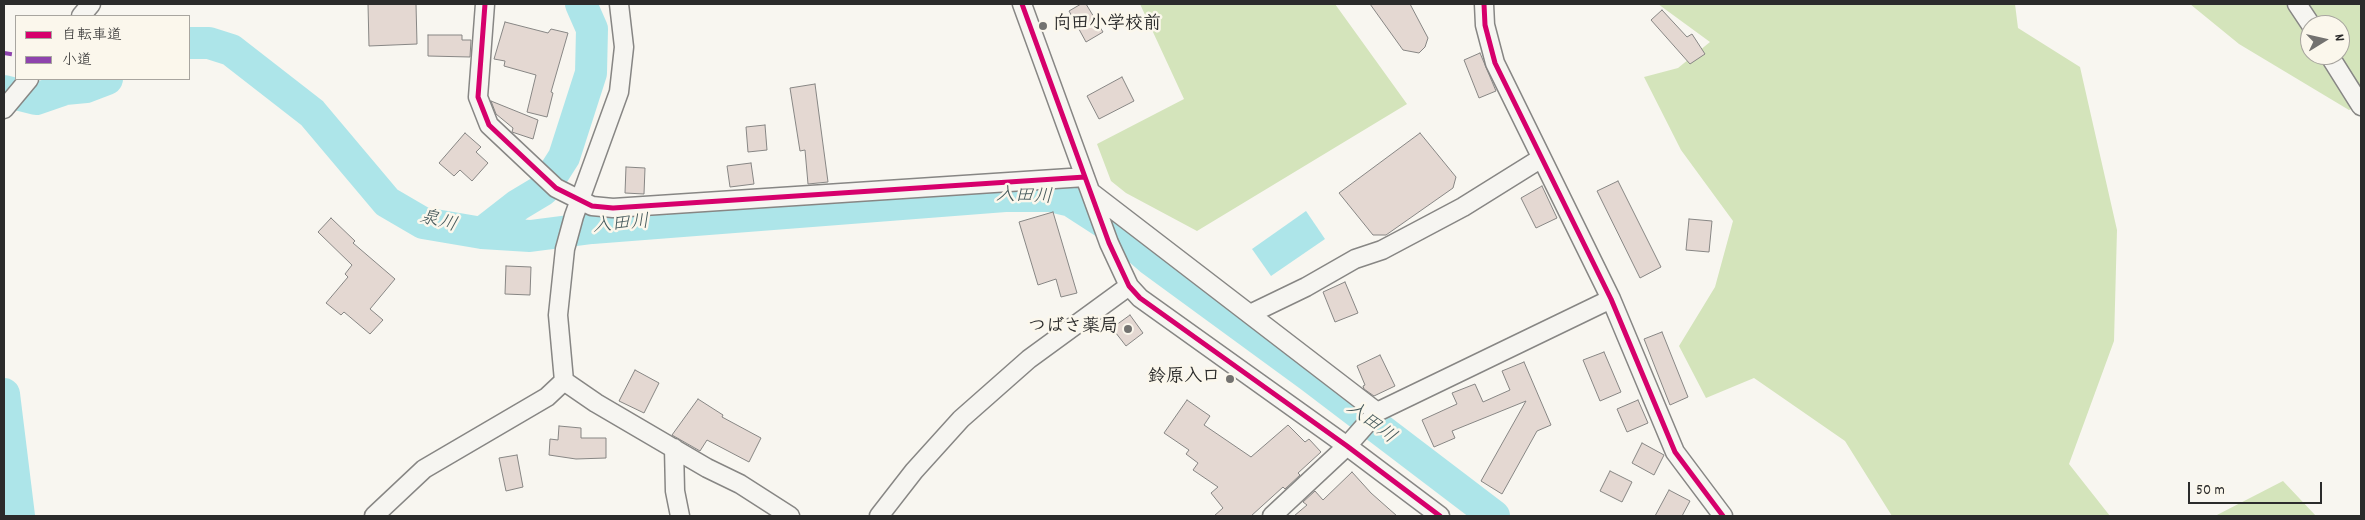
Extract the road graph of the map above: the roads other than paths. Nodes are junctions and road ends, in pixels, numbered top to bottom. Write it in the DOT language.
graph roads {
  1 [pos="91,4"];
  2 [pos="485,4"];
  3 [pos="620,4"];
  4 [pos="1022,4"];
  5 [pos="1484,4"];
  6 [pos="2298,4"];
  7 [pos="82,15"];
  8 [pos="2305,15"];
  9 [pos="2336,65"];
  10 [pos="28,80"];
  11 [pos="2361,106"];
  12 [pos="4,109"];
  13 [pos="1540,158"];
  14 [pos="1088,185"];
  15 [pos="582,200"];
  16 [pos="1130,286"];
  17 [pos="1611,299"];
  18 [pos="1250,314"];
  19 [pos="564,381"];
  20 [pos="1374,415"];
  21 [pos="1353,440"];
  22 [pos="674,448"];
  23 [pos="1275,515"];
  24 [pos="374,516"];
  25 [pos="680,516"];
  26 [pos="790,516"];
  27 [pos="879,516"];
  28 [pos="1440,516"];
  29 [pos="1723,516"];
  1 -- 7 [label="street"];
  2 -- 15 [label="street"];
  3 -- 15 [label="street"];
  4 -- 14 [label="street"];
  5 -- 13 [label="street"];
  6 -- 8 [label="street"];
  9 -- 11 [label="street"];
  10 -- 12 [label="street"];
  13 -- 17 [label="street"];
  13 -- 18 [label="street"];
  14 -- 15 [label="street"];
  14 -- 16 [label="street"];
  14 -- 18 [label="street"];
  15 -- 19 [label="street"];
  16 -- 21 [label="street"];
  16 -- 27 [label="street"];
  17 -- 20 [label="street"];
  17 -- 29 [label="street"];
  18 -- 20 [label="street"];
  19 -- 22 [label="street"];
  19 -- 24 [label="street"];
  20 -- 21 [label="street"];
  21 -- 23 [label="street"];
  21 -- 28 [label="street"];
  22 -- 25 [label="street"];
  22 -- 26 [label="street"];
}
